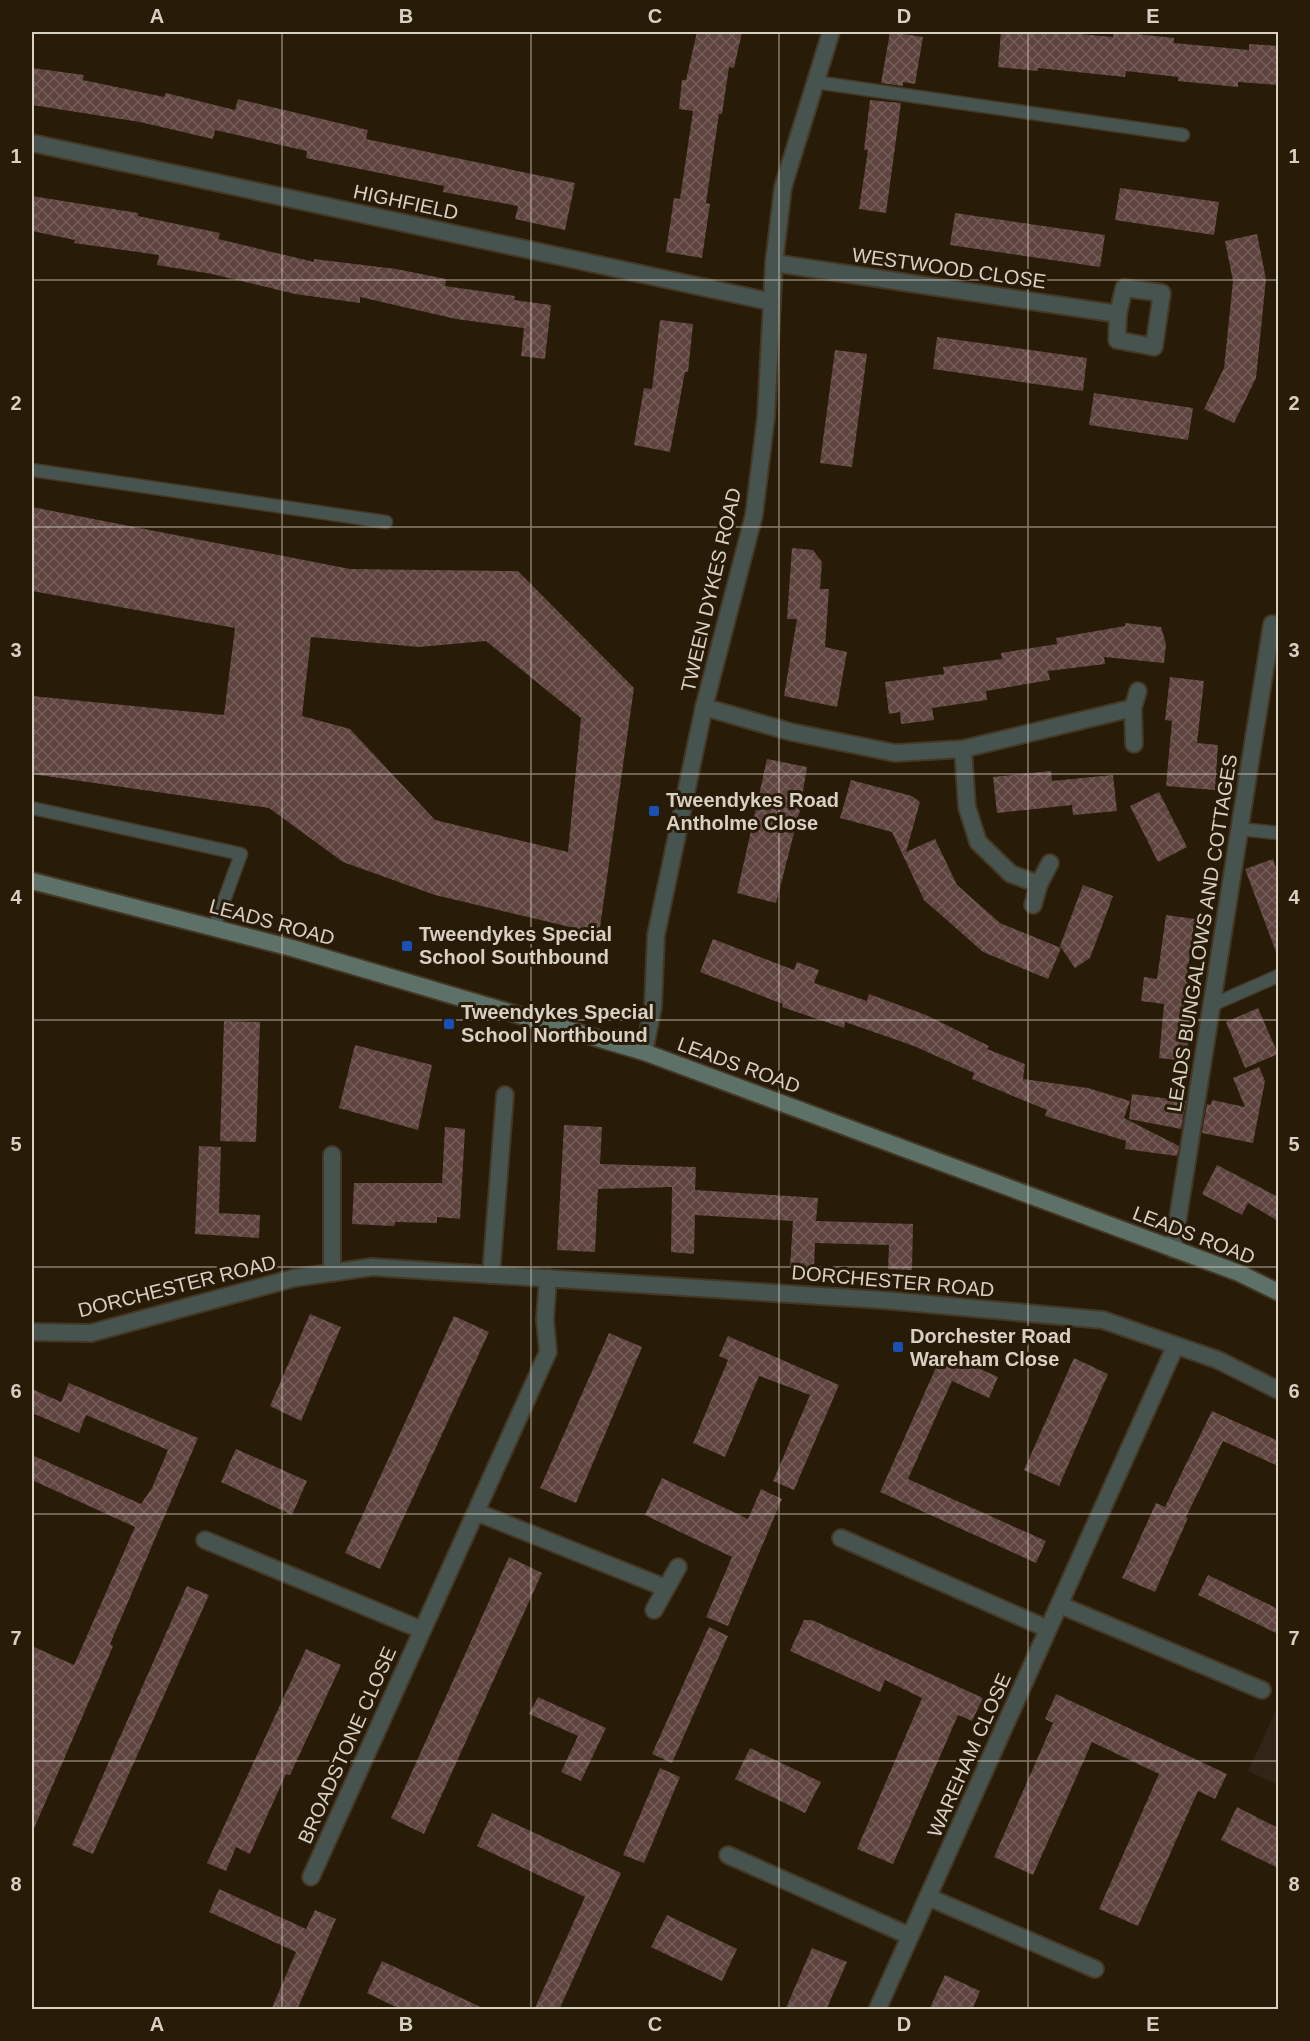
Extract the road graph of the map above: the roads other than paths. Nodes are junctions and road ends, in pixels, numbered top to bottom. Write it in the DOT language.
graph roads {
  1 [pos="831,32"];
  2 [pos="815,82"];
  3 [pos="1183,135"];
  4 [pos="32,143"];
  5 [pos="774,263"];
  6 [pos="772,302"];
  7 [pos="1118,314"];
  8 [pos="32,470"];
  9 [pos="386,522"];
  10 [pos="1272,624"];
  11 [pos="1138,691"];
  12 [pos="705,707"];
  13 [pos="1133,708"];
  14 [pos="1134,744"];
  15 [pos="963,749"];
  16 [pos="32,808"];
  17 [pos="1240,829"];
  18 [pos="1278,833"];
  19 [pos="1050,863"];
  20 [pos="32,881"];
  21 [pos="1039,884"];
  22 [pos="1033,904"];
  23 [pos="214,928"];
  24 [pos="1278,976"];
  25 [pos="1212,1005"];
  26 [pos="644,1052"];
  27 [pos="505,1095"];
  28 [pos="332,1155"];
  29 [pos="1173,1249"];
  30 [pos="332,1273"];
  31 [pos="491,1275"];
  32 [pos="548,1278"];
  33 [pos="1278,1292"];
  34 [pos="32,1332"];
  35 [pos="1174,1347"];
  36 [pos="1278,1390"];
  37 [pos="476,1512"];
  38 [pos="841,1538"];
  39 [pos="205,1540"];
  40 [pos="678,1567"];
  41 [pos="666,1588"];
  42 [pos="1060,1605"];
  43 [pos="654,1610"];
  44 [pos="1048,1629"];
  45 [pos="422,1630"];
  46 [pos="1262,1690"];
  47 [pos="728,1855"];
  48 [pos="310,1877"];
  49 [pos="928,1897"];
  50 [pos="910,1936"];
  51 [pos="1095,1969"];
  52 [pos="878,2010"];
  1 -- 2 [label="street, TWEEN DYKES ROAD"];
  2 -- 3 [label="lane"];
  2 -- 5 [label="street, TWEEN DYKES ROAD"];
  4 -- 6 [label="street, HIGHFIELD"];
  5 -- 6 [label="street, TWEEN DYKES ROAD"];
  5 -- 7 [label="street, WESTWOOD CLOSE"];
  6 -- 12 [label="street, TWEEN DYKES ROAD"];
  8 -- 9 [label="lane"];
  10 -- 17 [label="street, LEADS BUNGALOWS AND COTTAGES"];
  11 -- 13 [label="street"];
  12 -- 15 [label="street"];
  12 -- 26 [label="street, TWEEN DYKES ROAD"];
  13 -- 14 [label="street"];
  13 -- 15 [label="street"];
  15 -- 21 [label="street"];
  16 -- 23 [label="lane"];
  17 -- 18 [label="lane"];
  17 -- 25 [label="street, LEADS BUNGALOWS AND COTTAGES"];
  19 -- 21 [label="street"];
  20 -- 23 [label="main road, LEADS ROAD"];
  21 -- 22 [label="street"];
  23 -- 26 [label="main road, LEADS ROAD"];
  24 -- 25 [label="lane"];
  25 -- 29 [label="street, LEADS BUNGALOWS AND COTTAGES"];
  26 -- 29 [label="main road, LEADS ROAD"];
  27 -- 31 [label="street"];
  28 -- 30 [label="street"];
  29 -- 33 [label="main road, LEADS ROAD"];
  30 -- 31 [label="street, DORCHESTER ROAD"];
  30 -- 34 [label="street, DORCHESTER ROAD"];
  31 -- 32 [label="street, DORCHESTER ROAD"];
  32 -- 35 [label="street, DORCHESTER ROAD"];
  32 -- 37 [label="street, BROADSTONE CLOSE"];
  35 -- 36 [label="street, DORCHESTER ROAD"];
  35 -- 42 [label="street, WAREHAM CLOSE"];
  37 -- 41 [label="street"];
  37 -- 45 [label="street, BROADSTONE CLOSE"];
  38 -- 44 [label="street"];
  39 -- 45 [label="street, BROADSTONE CLOSE"];
  40 -- 41 [label="street"];
  41 -- 43 [label="street"];
  42 -- 44 [label="street, WAREHAM CLOSE"];
  42 -- 46 [label="street"];
  44 -- 49 [label="street, WAREHAM CLOSE"];
  45 -- 48 [label="street, BROADSTONE CLOSE"];
  47 -- 50 [label="street"];
  49 -- 50 [label="street, WAREHAM CLOSE"];
  49 -- 51 [label="street"];
  50 -- 52 [label="street, WAREHAM CLOSE"];
}
